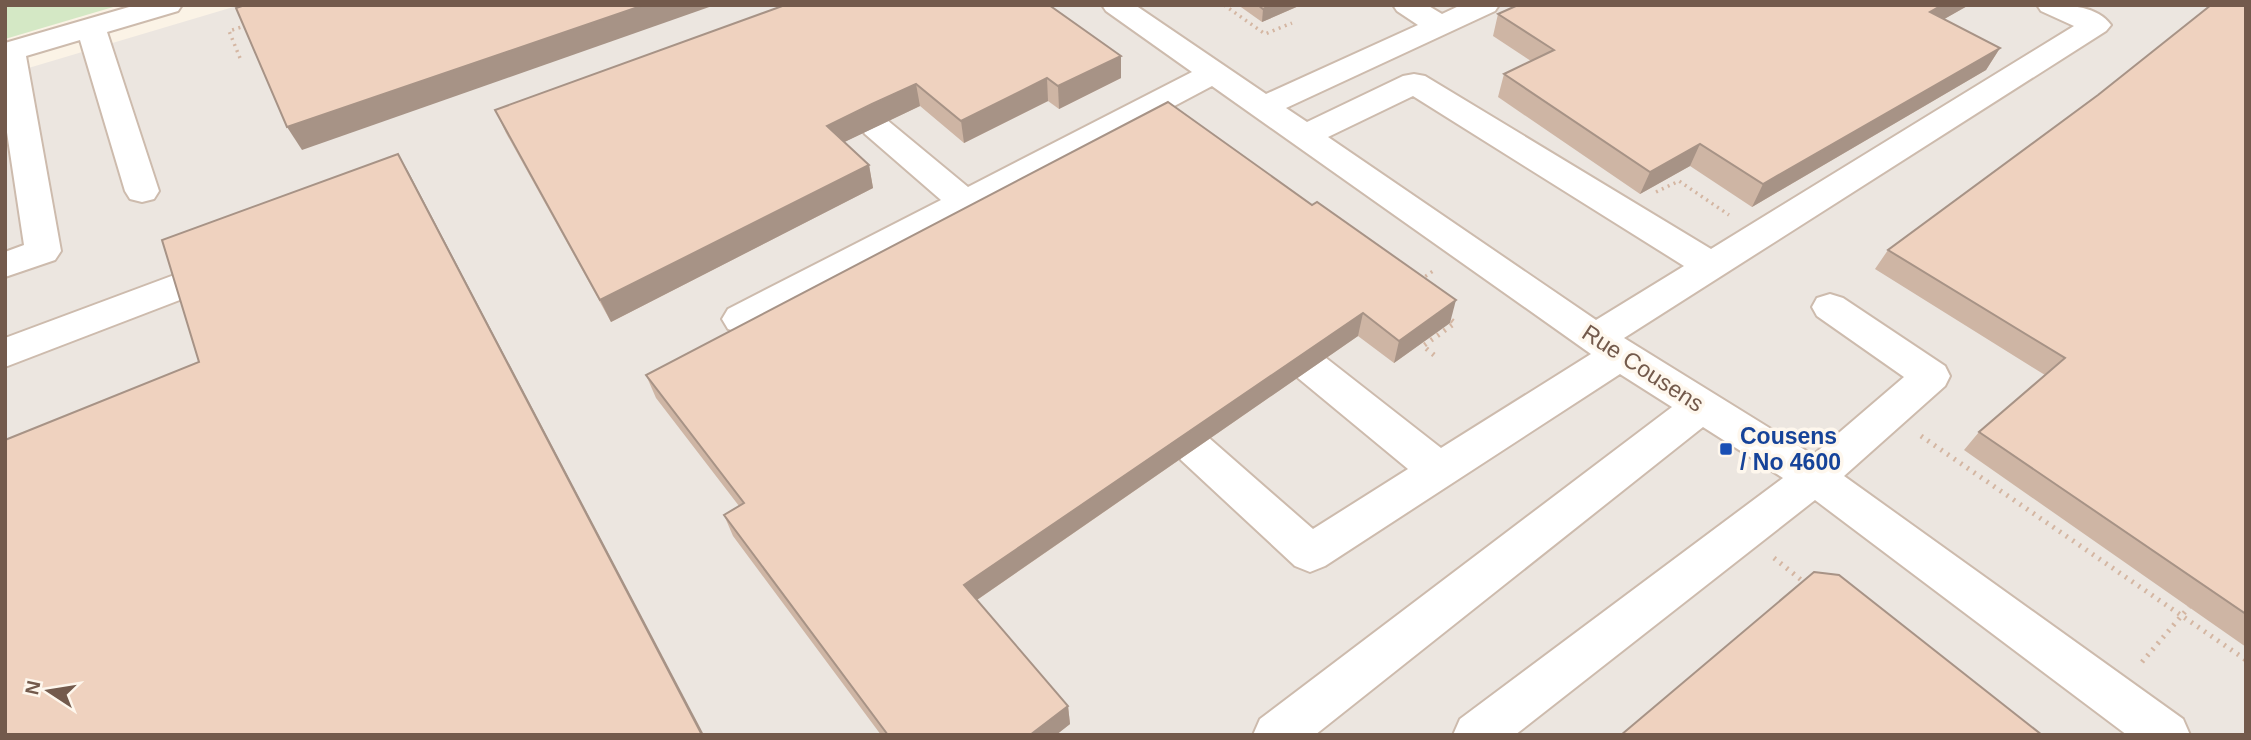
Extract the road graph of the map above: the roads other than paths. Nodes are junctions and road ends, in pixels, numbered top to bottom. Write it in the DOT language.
graph roads {
  1 [pos="168,5"];
  2 [pos="1116,5"];
  3 [pos="1407,5"];
  4 [pos="1485,5"];
  5 [pos="2051,5"];
  6 [pos="1441,26"];
  7 [pos="91,28"];
  8 [pos="8,52"];
  9 [pos="1213,73"];
  10 [pos="1263,107"];
  11 [pos="876,127"];
  12 [pos="1304,136"];
  13 [pos="142,191"];
  14 [pos="19,192"];
  15 [pos="965,202"];
  16 [pos="5,265"];
  17 [pos="1711,266"];
  18 [pos="185,284"];
  19 [pos="1830,307"];
  20 [pos="741,319"];
  21 [pos="1608,347"];
  22 [pos="5,353"];
  23 [pos="1312,368"];
  24 [pos="1701,406"];
  25 [pos="1195,449"];
  26 [pos="1440,471"];
  27 [pos="1815,477"];
  28 [pos="1277,735"];
  29 [pos="1477,735"];
  30 [pos="2166,735"];
  1 -- 7 [label="street"];
  2 -- 9 [label="street, Rue Cousens"];
  3 -- 6 [label="street"];
  4 -- 6 [label="street"];
  5 -- 17 [label="street"];
  6 -- 10 [label="street"];
  7 -- 8 [label="street"];
  7 -- 13 [label="street"];
  8 -- 14 [label="street"];
  9 -- 10 [label="street, Rue Cousens"];
  9 -- 15 [label="street"];
  10 -- 12 [label="street, Rue Cousens"];
  11 -- 15 [label="street"];
  12 -- 17 [label="street"];
  12 -- 21 [label="street, Rue Cousens"];
  14 -- 16 [label="street"];
  15 -- 20 [label="street"];
  17 -- 21 [label="street"];
  18 -- 22 [label="street"];
  19 -- 27 [label="street"];
  21 -- 24 [label="street, Rue Cousens"];
  21 -- 26 [label="street"];
  23 -- 26 [label="street"];
  24 -- 27 [label="street, Rue Cousens"];
  24 -- 28 [label="street"];
  25 -- 26 [label="street"];
  27 -- 29 [label="street"];
  27 -- 30 [label="street, Rue Cousens"];
}
